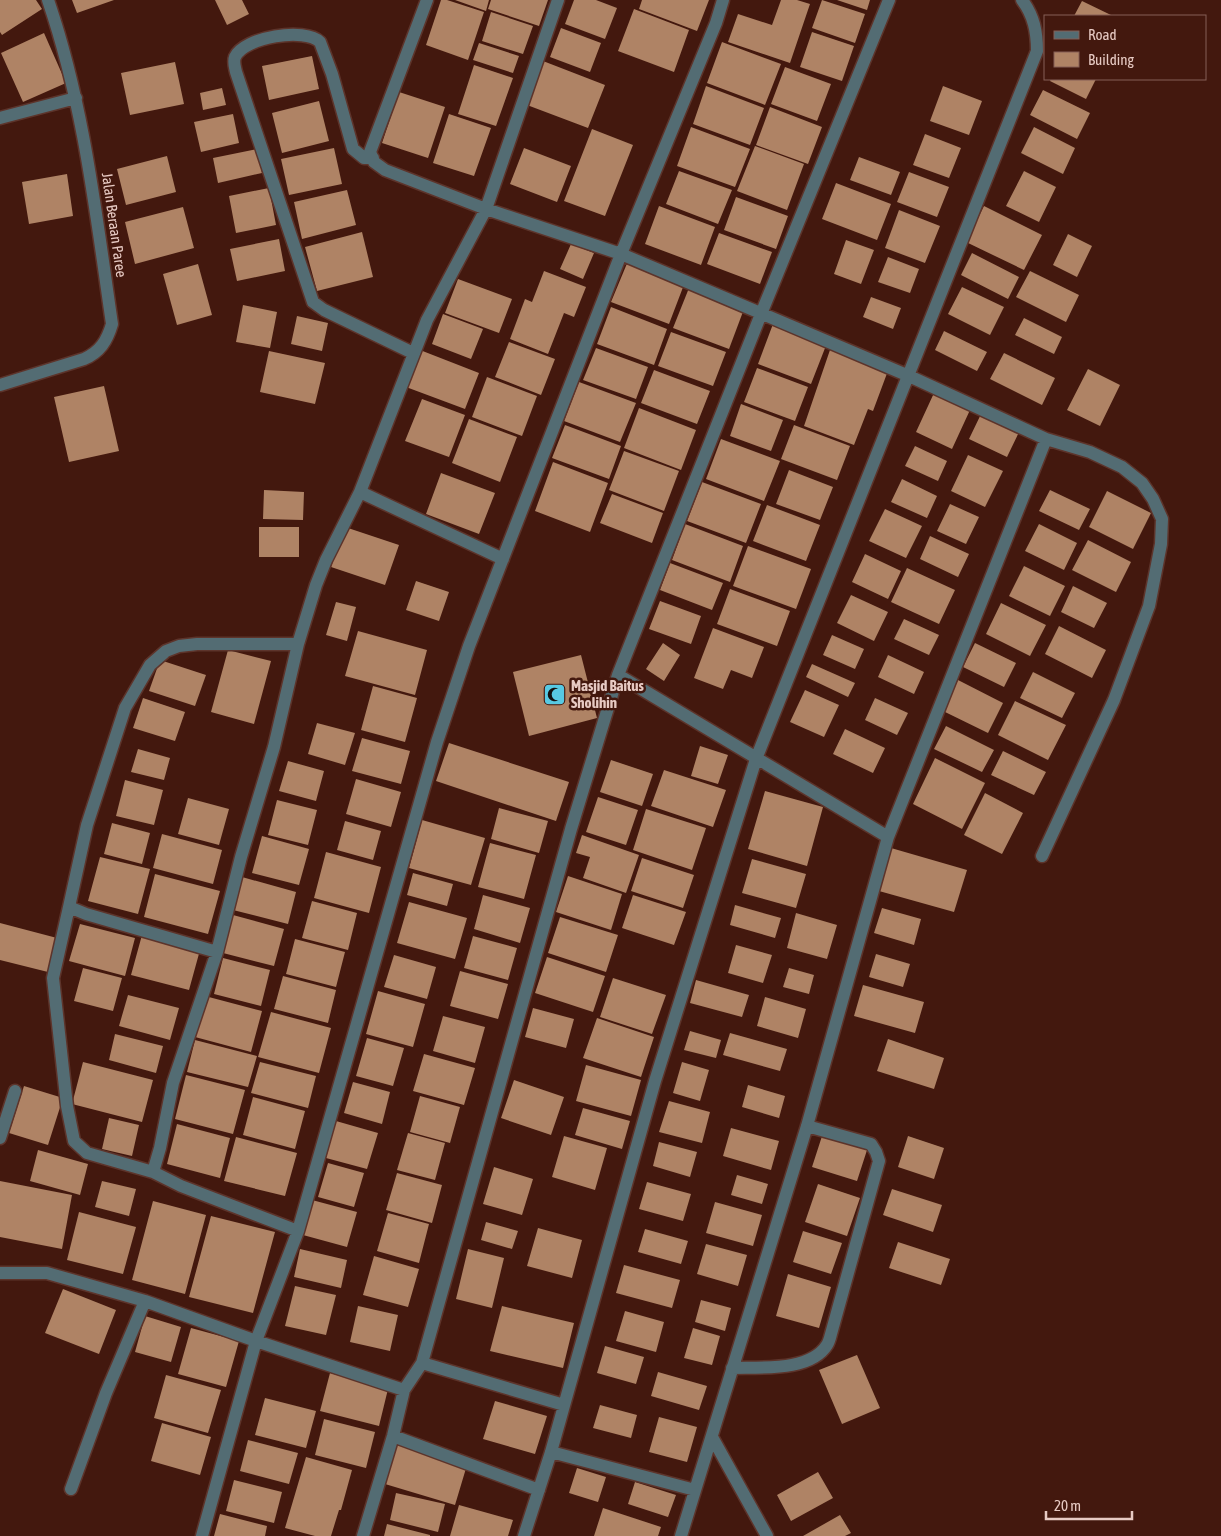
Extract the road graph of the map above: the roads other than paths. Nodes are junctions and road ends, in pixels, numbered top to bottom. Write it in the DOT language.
graph roads {
  1 [pos="48,0"];
  2 [pos="427,0"];
  3 [pos="558,0"];
  4 [pos="723,0"];
  5 [pos="889,0"];
  6 [pos="1022,0"];
  7 [pos="76,98"];
  8 [pos="0,118"];
  9 [pos="373,158"];
  10 [pos="486,208"];
  11 [pos="621,254"];
  12 [pos="761,314"];
  13 [pos="413,352"];
  14 [pos="909,376"];
  15 [pos="0,385"];
  16 [pos="1046,439"];
  17 [pos="360,492"];
  18 [pos="503,559"];
  19 [pos="298,644"];
  20 [pos="618,674"];
  21 [pos="756,759"];
  22 [pos="888,837"];
  23 [pos="1042,856"];
  24 [pos="69,907"];
  25 [pos="216,952"];
  26 [pos="15,1091"];
  27 [pos="806,1126"];
  28 [pos="0,1138"];
  29 [pos="153,1172"];
  30 [pos="298,1231"];
  31 [pos="0,1273"];
  32 [pos="145,1301"];
  33 [pos="256,1341"];
  34 [pos="422,1363"];
  35 [pos="732,1368"];
  36 [pos="404,1390"];
  37 [pos="564,1405"];
  38 [pos="393,1436"];
  39 [pos="712,1437"];
  40 [pos="551,1452"];
  41 [pos="71,1489"];
  42 [pos="539,1490"];
  43 [pos="694,1490"];
  44 [pos="202,1536"];
  45 [pos="362,1536"];
  46 [pos="524,1536"];
  47 [pos="681,1536"];
  48 [pos="767,1536"];
  1 -- 7 [label="street, Jalan Beraan Paree"];
  2 -- 9 [label="street"];
  3 -- 10 [label="street"];
  4 -- 11 [label="street"];
  5 -- 12 [label="street"];
  6 -- 14 [label="street"];
  7 -- 8 [label="street"];
  7 -- 15 [label="street, Jalan Beraan Paree"];
  9 -- 10 [label="street"];
  9 -- 13 [label="street"];
  10 -- 11 [label="street"];
  10 -- 13 [label="street"];
  11 -- 12 [label="street"];
  11 -- 18 [label="street"];
  12 -- 14 [label="street"];
  12 -- 20 [label="street"];
  13 -- 17 [label="street"];
  14 -- 16 [label="street"];
  14 -- 21 [label="street"];
  16 -- 22 [label="street"];
  16 -- 23 [label="street"];
  17 -- 18 [label="street"];
  17 -- 19 [label="street"];
  18 -- 30 [label="street"];
  19 -- 24 [label="street"];
  19 -- 25 [label="street"];
  20 -- 21 [label="street"];
  20 -- 34 [label="street"];
  21 -- 22 [label="street"];
  21 -- 37 [label="street"];
  22 -- 27 [label="street"];
  24 -- 25 [label="street"];
  24 -- 29 [label="street"];
  25 -- 29 [label="street"];
  26 -- 28 [label="street"];
  27 -- 35 [label="street"];
  27 -- 35 [label="street"];
  29 -- 30 [label="street"];
  30 -- 33 [label="street"];
  31 -- 32 [label="street"];
  32 -- 33 [label="street"];
  32 -- 41 [label="street"];
  33 -- 36 [label="street"];
  33 -- 44 [label="street"];
  34 -- 36 [label="street"];
  34 -- 37 [label="street"];
  35 -- 39 [label="street"];
  36 -- 38 [label="street"];
  37 -- 40 [label="street"];
  38 -- 42 [label="street"];
  38 -- 45 [label="street"];
  39 -- 43 [label="street"];
  39 -- 48 [label="street"];
  40 -- 42 [label="street"];
  40 -- 43 [label="street"];
  42 -- 46 [label="street"];
  43 -- 47 [label="street"];
}
